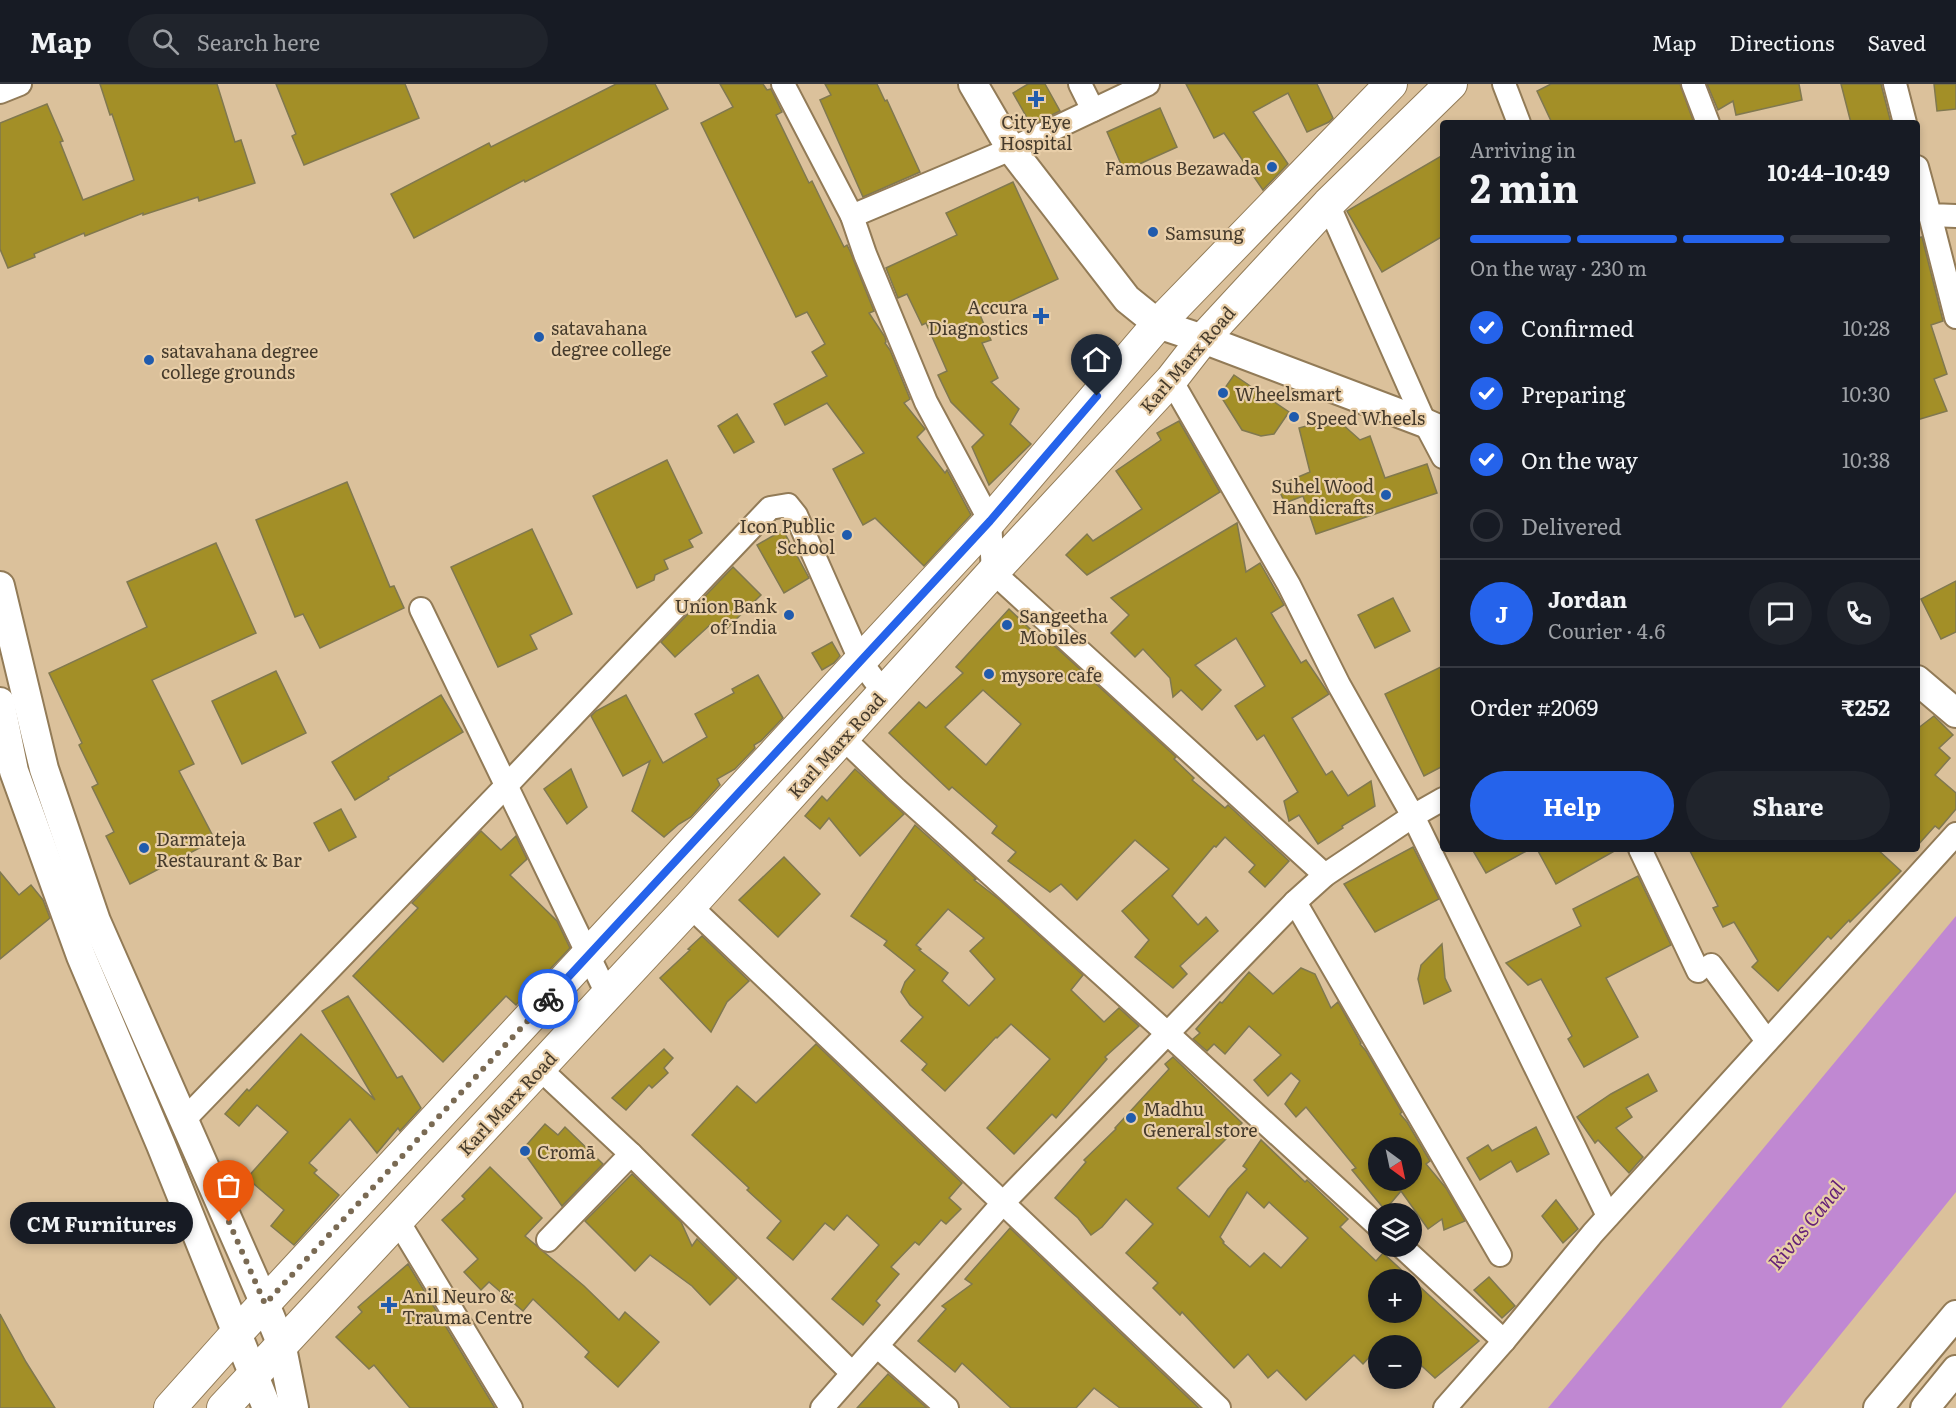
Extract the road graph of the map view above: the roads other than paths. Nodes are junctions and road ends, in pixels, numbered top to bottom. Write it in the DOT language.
graph roads {
  1 [pos="20,84"];
  2 [pos="783,84"];
  3 [pos="973,84"];
  4 [pos="1080,84"];
  5 [pos="1148,84"];
  6 [pos="1391,84"];
  7 [pos="1451,84"];
  8 [pos="1504,84"];
  9 [pos="1693,84"];
  10 [pos="1895,84"];
  11 [pos="0,92"];
  12 [pos="1093,110"];
  13 [pos="1518,120"];
  14 [pos="1707,120"];
  15 [pos="1904,120"];
  16 [pos="1011,149"];
  17 [pos="1920,178"];
  18 [pos="1328,204"];
  19 [pos="1930,214"];
  20 [pos="852,216"];
  21 [pos="1956,216"];
  22 [pos="1956,317"];
  23 [pos="1158,324"];
  24 [pos="1203,339"];
  25 [pos="1171,380"];
  26 [pos="1434,427"];
  27 [pos="1440,447"];
  28 [pos="990,521"];
  29 [pos="993,572"];
  30 [pos="0,586"];
  31 [pos="421,609"];
  32 [pos="861,662"];
  33 [pos="1920,682"];
  34 [pos="884,693"];
  35 [pos="0,702"];
  36 [pos="1952,704"];
  37 [pos="843,738"];
  38 [pos="40,752"];
  39 [pos="7,776"];
  40 [pos="507,785"];
  41 [pos="1440,801"];
  42 [pos="1413,816"];
  43 [pos="1956,834"];
  44 [pos="1642,852"];
  45 [pos="1325,875"];
  46 [pos="1295,902"];
  47 [pos="690,906"];
  48 [pos="588,957"];
  49 [pos="607,994"];
  50 [pos="1167,1033"];
  51 [pos="1767,1041"];
  52 [pos="539,1068"];
  53 [pos="183,1121"];
  54 [pos="631,1154"];
  55 [pos="1002,1204"];
  56 [pos="1608,1216"];
  57 [pos="1368,1217"];
  58 [pos="398,1221"];
  59 [pos="548,1240"];
  60 [pos="1500,1255"];
  61 [pos="1413,1257"];
  62 [pos="265,1304"];
  63 [pos="1956,1315"];
  64 [pos="237,1333"];
  65 [pos="1504,1341"];
  66 [pos="281,1343"];
  67 [pos="877,1346"];
  68 [pos="1956,1370"];
  69 [pos="252,1374"];
  70 [pos="852,1374"];
  71 [pos="1928,1406"];
  72 [pos="170,1408"];
  73 [pos="222,1408"];
  74 [pos="267,1408"];
  75 [pos="294,1408"];
  76 [pos="511,1408"];
  77 [pos="822,1408"];
  78 [pos="947,1408"];
  79 [pos="1219,1408"];
  80 [pos="1445,1408"];
  81 [pos="1878,1408"];
  1 -- 11 [label="street"];
  2 -- 20 [label="street"];
  3 -- 16 [label="street"];
  4 -- 12 [label="street"];
  5 -- 12 [label="street"];
  6 -- 23 [label="main road, Karl Marx Road"];
  7 -- 18 [label="main road, Karl Marx Road"];
  8 -- 13 [label="street"];
  9 -- 14 [label="street"];
  10 -- 15 [label="street"];
  12 -- 16 [label="street"];
  16 -- 20 [label="street"];
  16 -- 23 [label="street"];
  17 -- 19 [label="street"];
  18 -- 24 [label="main road, Karl Marx Road"];
  18 -- 26 [label="street"];
  19 -- 21 [label="street"];
  19 -- 22 [label="street"];
  20 -- 28 [label="street"];
  23 -- 24 [label="street"];
  23 -- 28 [label="main road, Karl Marx Road"];
  24 -- 25 [label="main road, Karl Marx Road"];
  24 -- 26 [label="street"];
  25 -- 29 [label="main road, Karl Marx Road"];
  25 -- 42 [label="street"];
  26 -- 27 [label="street"];
  28 -- 29 [label="street"];
  28 -- 32 [label="main road, Karl Marx Road"];
  29 -- 34 [label="main road, Karl Marx Road"];
  29 -- 45 [label="street"];
  30 -- 38 [label="street"];
  31 -- 40 [label="street"];
  32 -- 34 [label="street"];
  32 -- 40 [label="street"];
  32 -- 48 [label="main road, Karl Marx Road"];
  33 -- 36 [label="street"];
  34 -- 37 [label="main road, Karl Marx Road"];
  35 -- 39 [label="street"];
  37 -- 47 [label="main road, Karl Marx Road"];
  37 -- 50 [label="street"];
  38 -- 39 [label="street"];
  38 -- 53 [label="street"];
  39 -- 64 [label="street"];
  40 -- 48 [label="street"];
  40 -- 53 [label="street"];
  41 -- 42 [label="street"];
  42 -- 45 [label="street"];
  42 -- 56 [label="street"];
  43 -- 51 [label="street"];
  44 -- 51 [label="street"];
  45 -- 46 [label="street"];
  46 -- 50 [label="street"];
  46 -- 60 [label="street"];
  47 -- 49 [label="main road, Karl Marx Road"];
  47 -- 55 [label="street"];
  48 -- 49 [label="street"];
  48 -- 62 [label="main road, Karl Marx Road"];
  49 -- 52 [label="main road, Karl Marx Road"];
  50 -- 55 [label="street"];
  50 -- 57 [label="street"];
  51 -- 56 [label="street"];
  52 -- 54 [label="street"];
  52 -- 58 [label="main road, Karl Marx Road"];
  53 -- 62 [label="street"];
  54 -- 59 [label="street"];
  54 -- 70 [label="street"];
  55 -- 67 [label="street"];
  55 -- 79 [label="street"];
  56 -- 65 [label="street"];
  58 -- 66 [label="main road, Karl Marx Road"];
  58 -- 76 [label="street"];
  61 -- 65 [label="street"];
  62 -- 64 [label="main road, Karl Marx Road"];
  62 -- 66 [label="street"];
  63 -- 81 [label="street"];
  64 -- 69 [label="street"];
  64 -- 72 [label="main road, Karl Marx Road"];
  65 -- 80 [label="street"];
  66 -- 69 [label="main road, Karl Marx Road"];
  66 -- 75 [label="street"];
  67 -- 70 [label="street"];
  67 -- 78 [label="street"];
  68 -- 71 [label="street"];
  69 -- 73 [label="main road, Karl Marx Road"];
  69 -- 74 [label="street"];
  70 -- 77 [label="street"];
}
